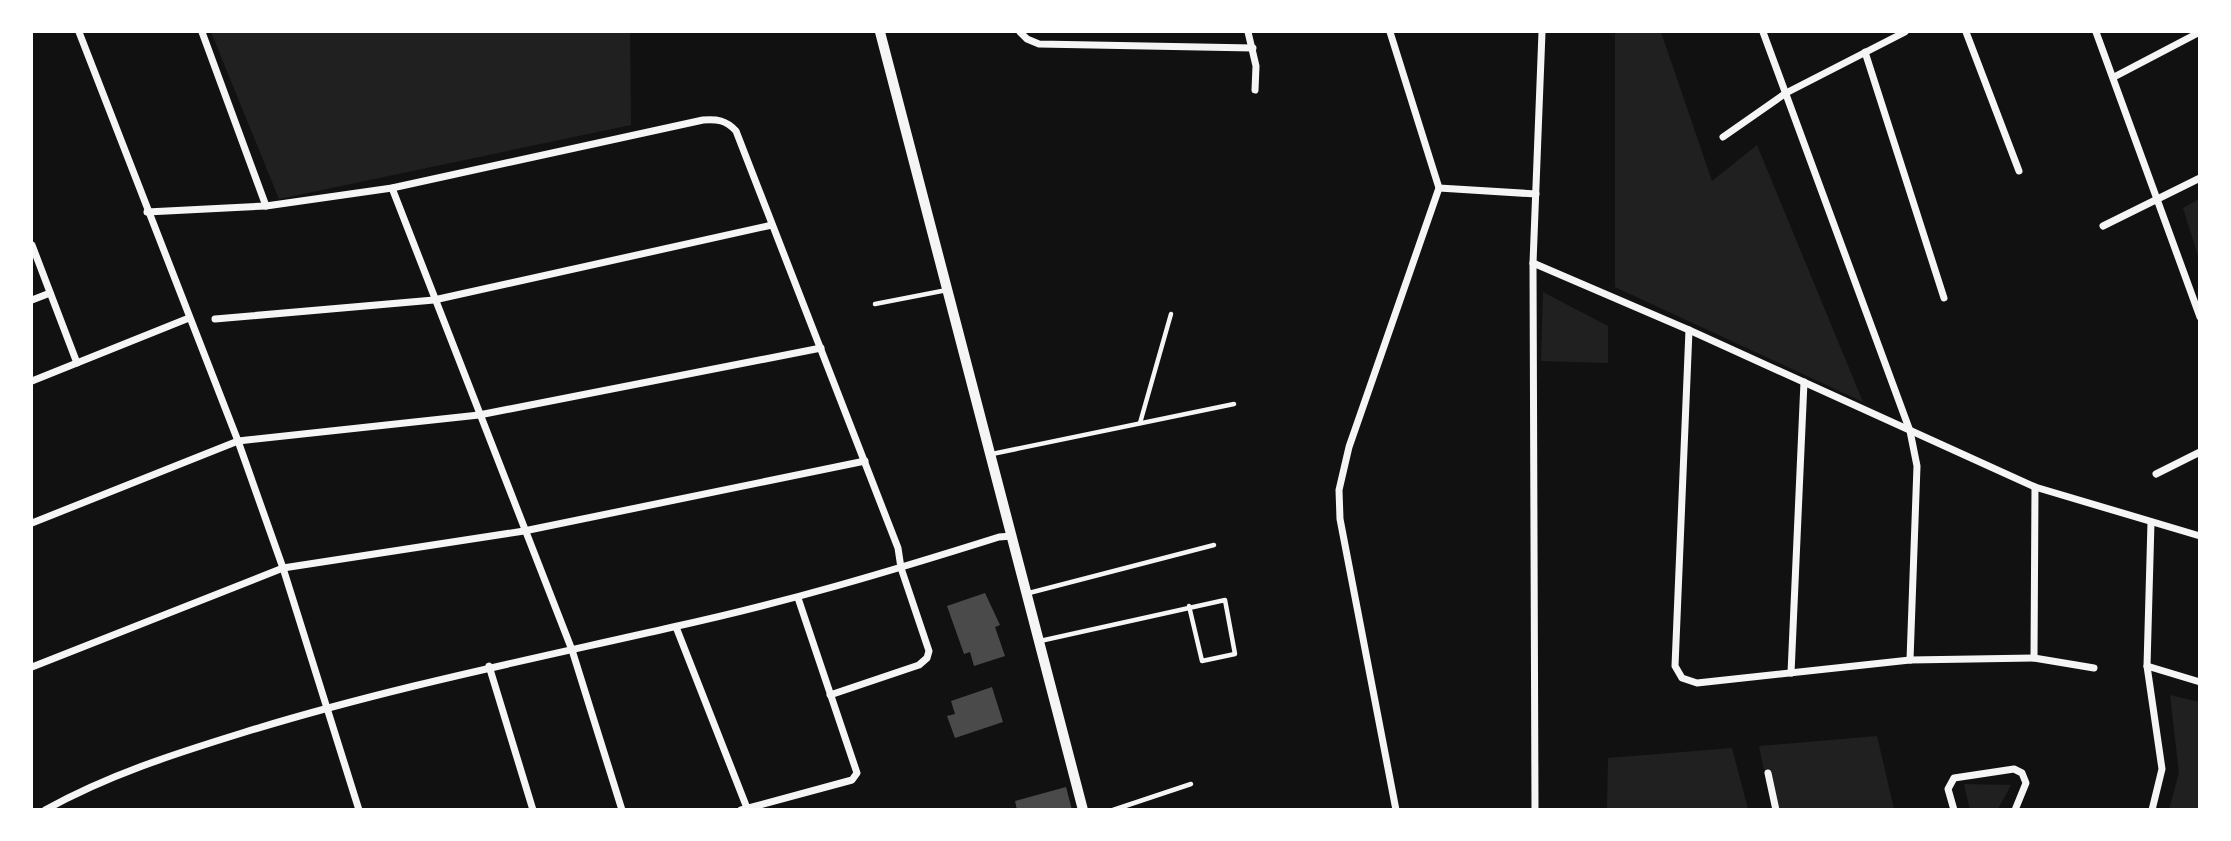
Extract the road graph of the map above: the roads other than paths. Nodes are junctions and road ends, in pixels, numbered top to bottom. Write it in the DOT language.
graph roads {
  1 [pos="79,32"];
  2 [pos="202,32"];
  3 [pos="880,32"];
  4 [pos="1020,32"];
  5 [pos="1248,32"];
  6 [pos="1390,32"];
  7 [pos="1542,32"];
  8 [pos="1763,32"];
  9 [pos="1905,32"];
  10 [pos="1966,32"];
  11 [pos="2096,32"];
  12 [pos="2200,32"];
  13 [pos="1253,48"];
  14 [pos="1865,52"];
  15 [pos="2114,77"];
  16 [pos="1255,90"];
  17 [pos="1786,93"];
  18 [pos="1723,138"];
  19 [pos="2019,171"];
  20 [pos="2200,178"];
  21 [pos="392,188"];
  22 [pos="1439,188"];
  23 [pos="1536,194"];
  24 [pos="2157,200"];
  25 [pos="266,206"];
  26 [pos="147,212"];
  27 [pos="772,225"];
  28 [pos="2103,226"];
  29 [pos="32,245"];
  30 [pos="1533,263"];
  31 [pos="948,290"];
  32 [pos="50,293"];
  33 [pos="1944,298"];
  34 [pos="32,300"];
  35 [pos="434,300"];
  36 [pos="874,304"];
  37 [pos="1171,314"];
  38 [pos="2200,317"];
  39 [pos="189,318"];
  40 [pos="215,319"];
  41 [pos="1689,330"];
  42 [pos="821,348"];
  43 [pos="77,363"];
  44 [pos="32,381"];
  45 [pos="1804,382"];
  46 [pos="1234,404"];
  47 [pos="480,415"];
  48 [pos="1140,424"];
  49 [pos="1910,431"];
  50 [pos="237,441"];
  51 [pos="2200,452"];
  52 [pos="991,455"];
  53 [pos="865,461"];
  54 [pos="2156,474"];
  55 [pos="2035,487"];
  56 [pos="2151,522"];
  57 [pos="32,523"];
  58 [pos="524,531"];
  59 [pos="1012,536"];
  60 [pos="2200,536"];
  61 [pos="1214,545"];
  62 [pos="283,568"];
  63 [pos="901,568"];
  64 [pos="1027,594"];
  65 [pos="798,598"];
  66 [pos="1189,606"];
  67 [pos="676,627"];
  68 [pos="1040,641"];
  69 [pos="572,649"];
  70 [pos="2034,658"];
  71 [pos="1910,660"];
  72 [pos="489,666"];
  73 [pos="2147,666"];
  74 [pos="32,667"];
  75 [pos="2094,668"];
  76 [pos="1791,673"];
  77 [pos="2200,682"];
  78 [pos="830,695"];
  79 [pos="326,708"];
  80 [pos="1768,773"];
  81 [pos="1191,784"];
  82 [pos="744,809"];
  83 [pos="45,810"];
  84 [pos="359,810"];
  85 [pos="533,810"];
  86 [pos="622,810"];
  87 [pos="1083,810"];
  88 [pos="1113,810"];
  89 [pos="1396,810"];
  90 [pos="1535,810"];
  91 [pos="1776,810"];
  92 [pos="1954,810"];
  93 [pos="2015,810"];
  94 [pos="2152,810"];
  1 -- 26 [label="street"];
  2 -- 25 [label="street"];
  3 -- 31 [label="street"];
  4 -- 13 [label="street"];
  5 -- 13 [label="street"];
  6 -- 22 [label="street"];
  7 -- 23 [label="street"];
  8 -- 17 [label="street"];
  9 -- 14 [label="street"];
  10 -- 19 [label="street"];
  11 -- 15 [label="street"];
  12 -- 15 [label="street"];
  13 -- 16 [label="street"];
  14 -- 17 [label="street"];
  14 -- 33 [label="street"];
  15 -- 24 [label="street"];
  17 -- 18 [label="street"];
  17 -- 49 [label="street"];
  20 -- 24 [label="street"];
  21 -- 25 [label="street"];
  21 -- 27 [label="street"];
  21 -- 35 [label="street"];
  22 -- 23 [label="street"];
  22 -- 89 [label="street"];
  23 -- 30 [label="street"];
  24 -- 28 [label="street"];
  24 -- 38 [label="street"];
  25 -- 26 [label="street"];
  26 -- 39 [label="street"];
  27 -- 35 [label="street"];
  27 -- 42 [label="street"];
  29 -- 32 [label="street"];
  30 -- 41 [label="street"];
  30 -- 90 [label="street"];
  31 -- 36 [label="lane"];
  31 -- 52 [label="street"];
  32 -- 34 [label="street"];
  32 -- 43 [label="street"];
  35 -- 40 [label="street"];
  35 -- 47 [label="street"];
  37 -- 48 [label="lane"];
  39 -- 43 [label="street"];
  39 -- 50 [label="street"];
  41 -- 45 [label="street"];
  41 -- 76 [label="street"];
  42 -- 47 [label="street"];
  42 -- 53 [label="street"];
  43 -- 44 [label="street"];
  45 -- 49 [label="street"];
  45 -- 76 [label="street"];
  46 -- 48 [label="lane"];
  47 -- 50 [label="street"];
  47 -- 58 [label="street"];
  48 -- 52 [label="lane"];
  49 -- 55 [label="street"];
  49 -- 71 [label="street"];
  50 -- 57 [label="street"];
  50 -- 62 [label="street"];
  51 -- 54 [label="street"];
  52 -- 59 [label="street"];
  53 -- 58 [label="street"];
  53 -- 63 [label="street"];
  55 -- 56 [label="street"];
  55 -- 70 [label="street"];
  56 -- 60 [label="street"];
  56 -- 73 [label="street"];
  58 -- 62 [label="street"];
  58 -- 69 [label="street"];
  59 -- 63 [label="street"];
  59 -- 64 [label="street"];
  61 -- 64 [label="lane"];
  62 -- 74 [label="street"];
  62 -- 79 [label="street"];
  63 -- 65 [label="street"];
  63 -- 78 [label="street"];
  64 -- 68 [label="street"];
  65 -- 67 [label="street"];
  65 -- 78 [label="street"];
  66 -- 66 [label="lane"];
  66 -- 68 [label="lane"];
  67 -- 69 [label="street"];
  67 -- 82 [label="street"];
  68 -- 87 [label="street"];
  69 -- 72 [label="street"];
  69 -- 86 [label="street"];
  70 -- 71 [label="street"];
  70 -- 75 [label="street"];
  71 -- 76 [label="street"];
  72 -- 79 [label="street"];
  72 -- 85 [label="street"];
  73 -- 77 [label="street"];
  73 -- 94 [label="street"];
  78 -- 82 [label="street"];
  79 -- 83 [label="street"];
  79 -- 84 [label="street"];
  80 -- 91 [label="street"];
  81 -- 88 [label="lane"];
  92 -- 93 [label="street"];
}
